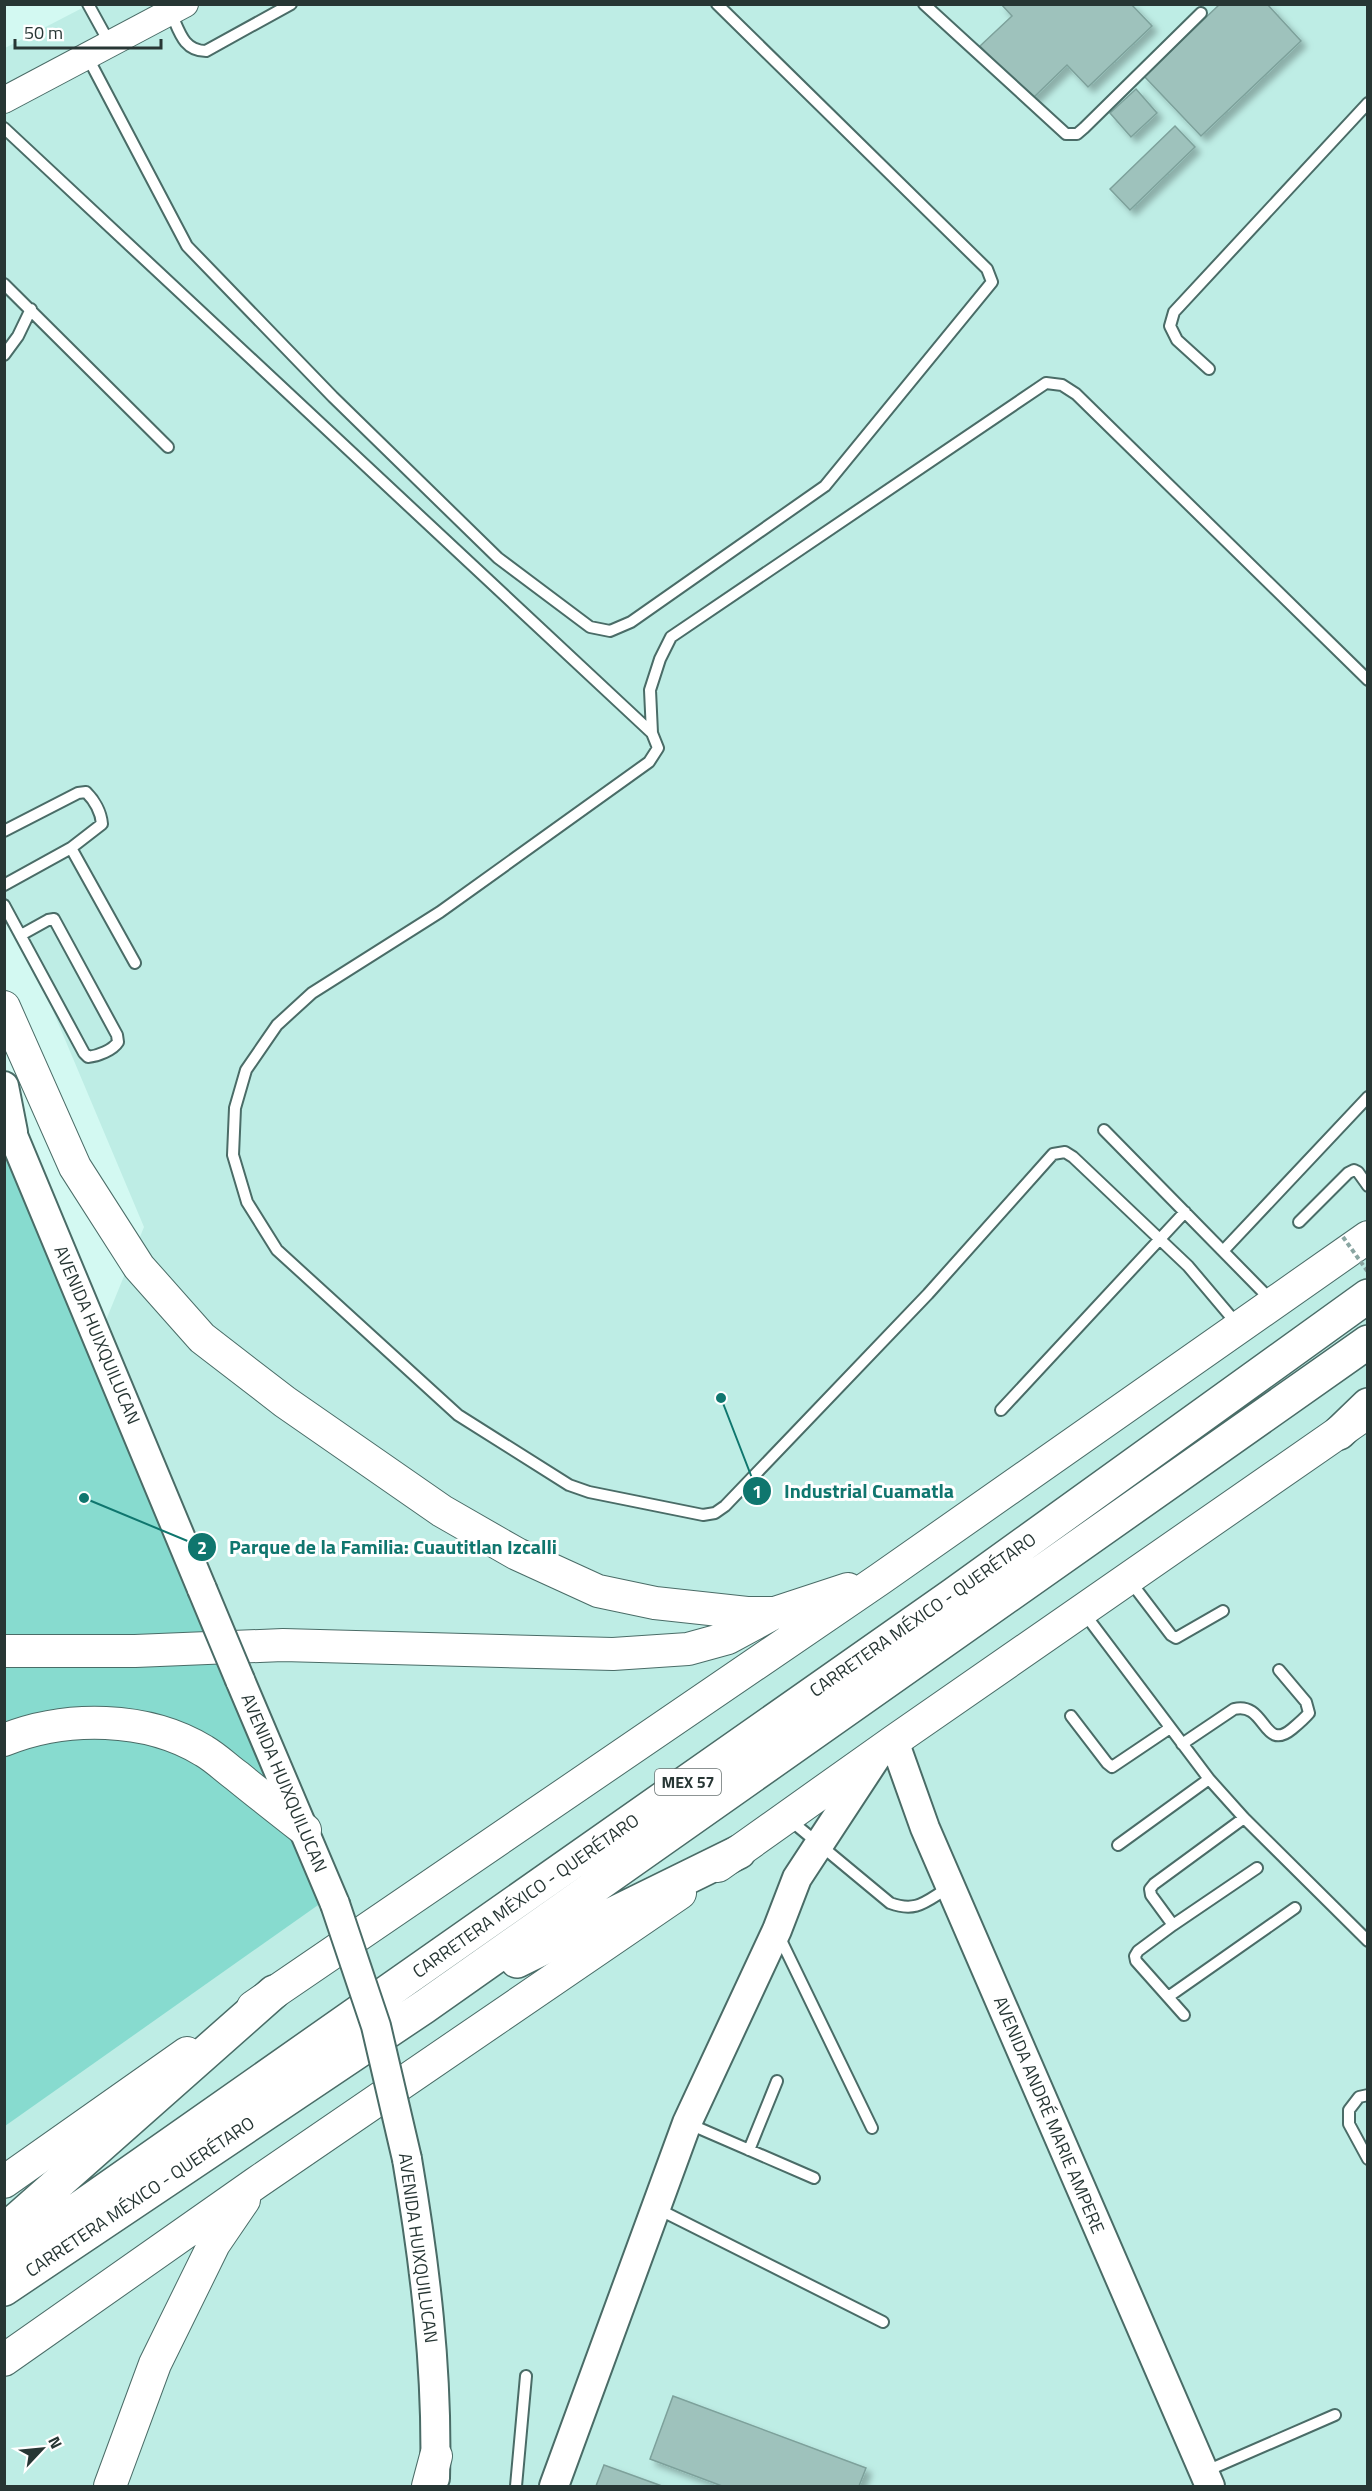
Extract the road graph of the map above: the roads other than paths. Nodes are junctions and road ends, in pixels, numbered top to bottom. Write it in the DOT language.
graph roads {
  1 [pos="88,4"];
  2 [pos="291,4"];
  3 [pos="717,4"];
  4 [pos="924,4"];
  5 [pos="178,9"];
  6 [pos="1202,13"];
  7 [pos="110,44"];
  8 [pos="87,56"];
  9 [pos="11,94"];
  10 [pos="1368,102"];
  11 [pos="4,128"];
  12 [pos="4,284"];
  13 [pos="31,309"];
  14 [pos="4,355"];
  15 [pos="1209,369"];
  16 [pos="168,447"];
  17 [pos="1368,680"];
  18 [pos="652,734"];
  19 [pos="4,831"];
  20 [pos="71,848"];
  21 [pos="4,885"];
  22 [pos="4,905"];
  23 [pos="21,935"];
  24 [pos="135,963"];
  25 [pos="4,1007"];
  26 [pos="4,1086"];
  27 [pos="1368,1097"];
  28 [pos="9,1124"];
  29 [pos="1104,1130"];
  30 [pos="1368,1186"];
  31 [pos="1185,1212"];
  32 [pos="1299,1222"];
  33 [pos="1355,1237"];
  34 [pos="1160,1239"];
  35 [pos="1223,1251"];
  36 [pos="1368,1296"];
  37 [pos="1274,1303"];
  38 [pos="1239,1327"];
  39 [pos="1368,1342"];
  40 [pos="1368,1405"];
  41 [pos="1001,1410"];
  42 [pos="1368,1413"];
  43 [pos="1339,1433"];
  44 [pos="880,1579"];
  45 [pos="1128,1579"];
  46 [pos="1082,1610"];
  47 [pos="1223,1611"];
  48 [pos="775,1613"];
  49 [pos="4,1650"];
  50 [pos="1279,1670"];
  51 [pos="1071,1716"];
  52 [pos="1170,1728"];
  53 [pos="4,1740"];
  54 [pos="1182,1744"];
  55 [pos="888,1745"];
  56 [pos="1209,1779"];
  57 [pos="787,1818"];
  58 [pos="1244,1818"];
  59 [pos="305,1830"];
  60 [pos="819,1845"];
  61 [pos="1118,1845"];
  62 [pos="739,1852"];
  63 [pos="1257,1868"];
  64 [pos="951,1886"];
  65 [pos="1295,1908"];
  66 [pos="1173,1925"];
  67 [pos="777,1930"];
  68 [pos="1368,1941"];
  69 [pos="274,1992"];
  70 [pos="1168,1997"];
  71 [pos="424,2007"];
  72 [pos="1184,2015"];
  73 [pos="777,2081"];
  74 [pos="1368,2095"];
  75 [pos="687,2123"];
  76 [pos="872,2128"];
  77 [pos="749,2150"];
  78 [pos="1368,2159"];
  79 [pos="814,2178"];
  80 [pos="4,2182"];
  81 [pos="256,2183"];
  82 [pos="656,2208"];
  83 [pos="4,2232"];
  84 [pos="4,2261"];
  85 [pos="4,2289"];
  86 [pos="884,2322"];
  87 [pos="4,2360"];
  88 [pos="526,2376"];
  89 [pos="1335,2415"];
  90 [pos="435,2456"];
  91 [pos="1207,2479"];
  92 [pos="111,2487"];
  93 [pos="428,2487"];
  94 [pos="435,2487"];
  95 [pos="516,2487"];
  96 [pos="554,2487"];
  1 -- 7 [label="lane"];
  2 -- 5 [label="lane"];
  3 -- 8 [label="lane"];
  4 -- 6 [label="lane"];
  5 -- 7 [label="street"];
  7 -- 8 [label="street"];
  8 -- 9 [label="street"];
  10 -- 15 [label="lane"];
  11 -- 18 [label="lane"];
  12 -- 13 [label="lane"];
  13 -- 14 [label="lane"];
  13 -- 16 [label="lane"];
  17 -- 18 [label="lane"];
  18 -- 34 [label="lane"];
  19 -- 20 [label="lane"];
  20 -- 21 [label="lane"];
  20 -- 24 [label="lane"];
  22 -- 23 [label="lane"];
  23 -- 23 [label="lane"];
  25 -- 48 [label="main road"];
  26 -- 28 [label="main road, AVENIDA HUIXQUILUCAN"];
  27 -- 35 [label="lane"];
  28 -- 59 [label="main road, AVENIDA HUIXQUILUCAN, bridge"];
  29 -- 31 [label="lane"];
  30 -- 32 [label="lane"];
  31 -- 34 [label="lane"];
  31 -- 35 [label="lane"];
  33 -- 37 [label="main road"];
  34 -- 38 [label="lane"];
  34 -- 41 [label="lane"];
  35 -- 37 [label="lane"];
  36 -- 84 [label="highway, CARRETERA MÉXICO - QUERÉTARO / MEX 57"];
  37 -- 38 [label="main road"];
  38 -- 44 [label="main road"];
  39 -- 71 [label="highway, CARRETERA MÉXICO - QUERÉTARO / MEX 57"];
  40 -- 43 [label="highway"];
  42 -- 43 [label="main road"];
  43 -- 45 [label="main road"];
  44 -- 48 [label="main road"];
  44 -- 69 [label="main road"];
  45 -- 46 [label="main road"];
  45 -- 47 [label="lane"];
  46 -- 52 [label="lane"];
  46 -- 55 [label="main road"];
  48 -- 49 [label="main road"];
  50 -- 54 [label="lane"];
  51 -- 52 [label="lane"];
  52 -- 54 [label="lane"];
  53 -- 59 [label="main road"];
  54 -- 56 [label="lane"];
  55 -- 57 [label="main road"];
  55 -- 60 [label="main road"];
  55 -- 64 [label="main road, AVENIDA ANDRÉ MARIE AMPERE"];
  56 -- 58 [label="lane"];
  56 -- 61 [label="lane"];
  57 -- 60 [label="lane"];
  57 -- 62 [label="main road"];
  58 -- 66 [label="lane"];
  58 -- 68 [label="lane"];
  59 -- 90 [label="main road, AVENIDA HUIXQUILUCAN, bridge"];
  60 -- 64 [label="lane"];
  60 -- 67 [label="main road"];
  62 -- 71 [label="highway"];
  62 -- 81 [label="main road"];
  63 -- 66 [label="lane"];
  64 -- 91 [label="main road, AVENIDA ANDRÉ MARIE AMPERE"];
  65 -- 70 [label="lane"];
  66 -- 70 [label="lane"];
  67 -- 75 [label="main road"];
  67 -- 76 [label="lane"];
  69 -- 80 [label="main road"];
  69 -- 83 [label="highway"];
  70 -- 72 [label="lane"];
  71 -- 85 [label="highway, CARRETERA MÉXICO - QUERÉTARO / MEX 57"];
  73 -- 77 [label="lane"];
  74 -- 78 [label="lane"];
  75 -- 77 [label="lane"];
  75 -- 82 [label="main road"];
  77 -- 79 [label="lane"];
  81 -- 87 [label="main road"];
  81 -- 92 [label="main road"];
  82 -- 86 [label="lane"];
  82 -- 96 [label="main road"];
  88 -- 95 [label="lane"];
  89 -- 91 [label="lane"];
  90 -- 93 [label="main road"];
  90 -- 94 [label="main road, AVENIDA HUIXQUILUCAN"];
}
